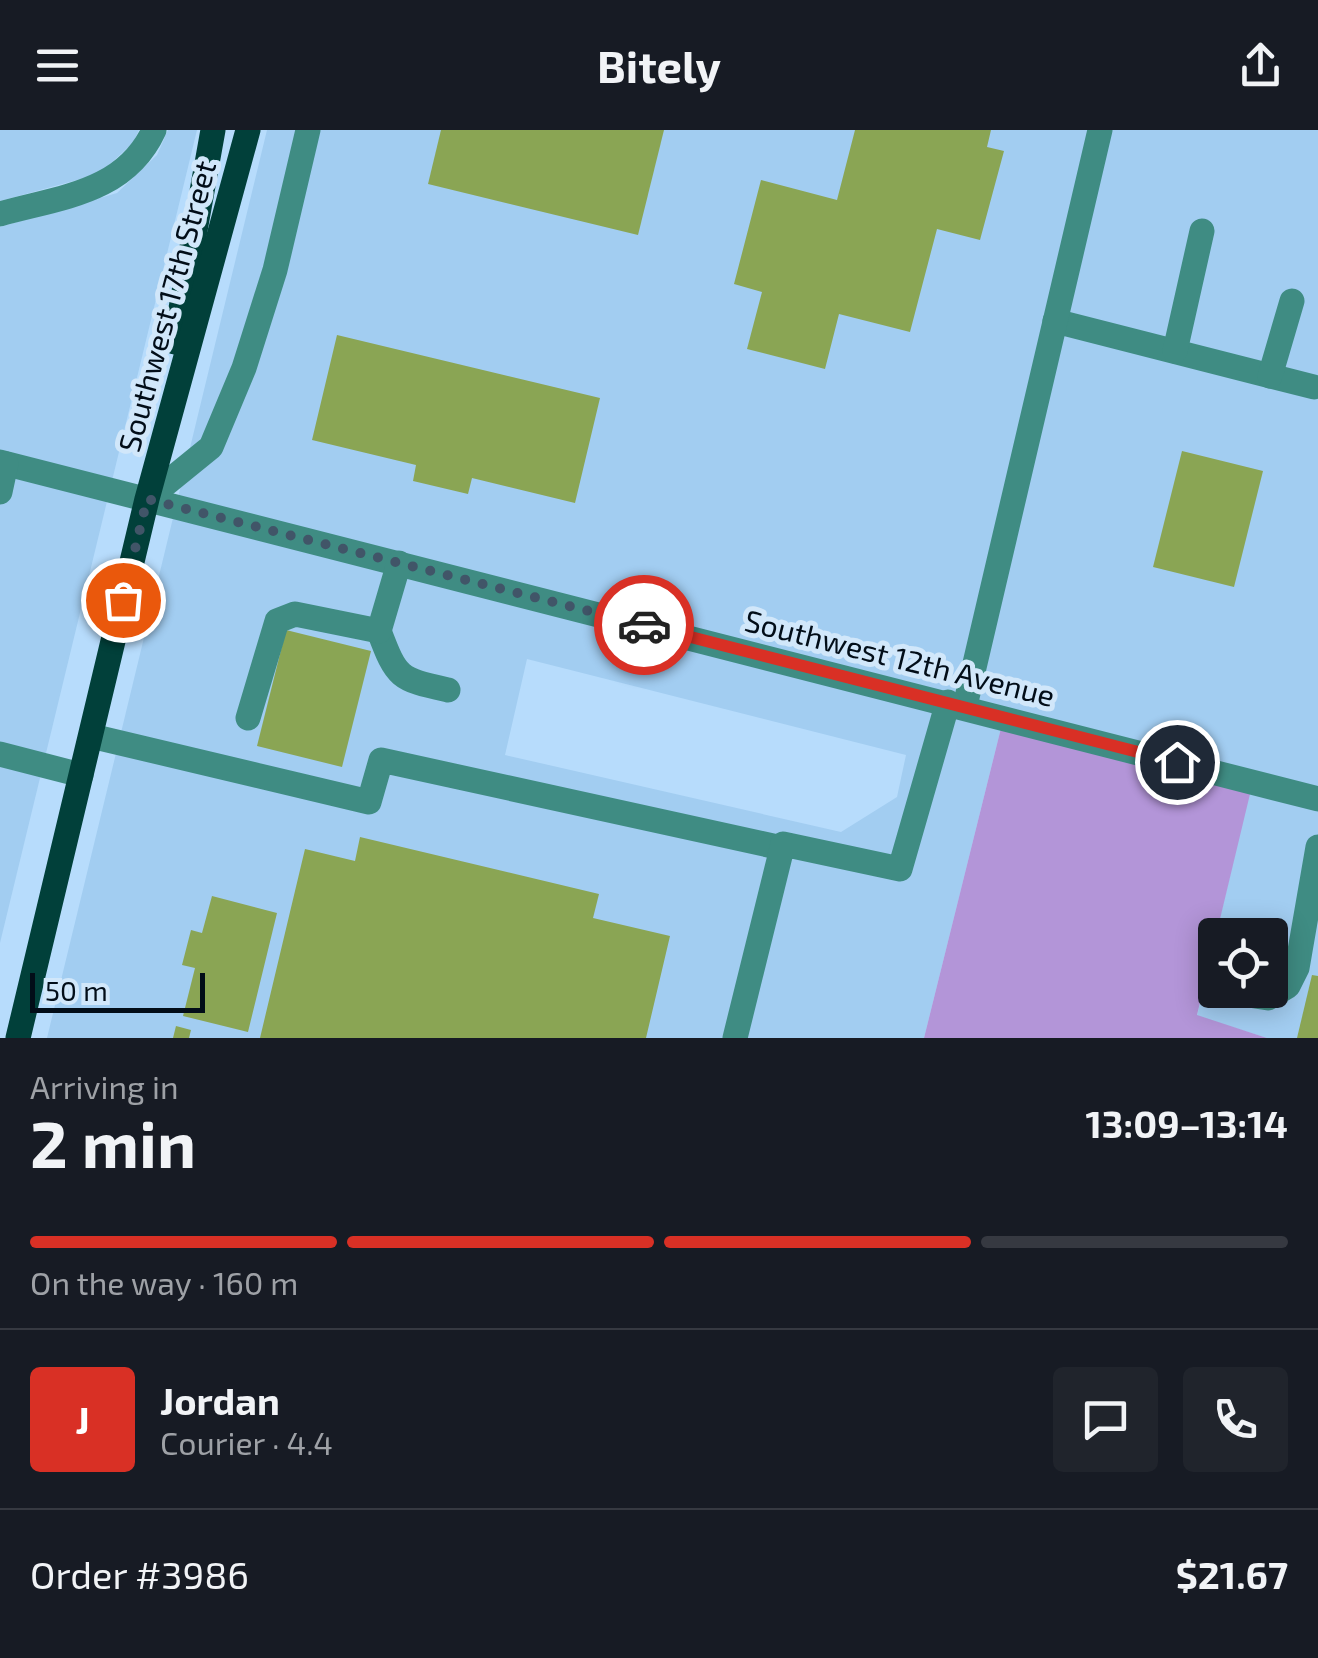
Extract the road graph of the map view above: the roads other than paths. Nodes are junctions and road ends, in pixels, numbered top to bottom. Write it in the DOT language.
graph roads {
  1 [pos="154,130"];
  2 [pos="213,130"];
  3 [pos="248,130"];
  4 [pos="308,130"];
  5 [pos="1100,130"];
  6 [pos="0,214"];
  7 [pos="1202,231"];
  8 [pos="1292,302"];
  9 [pos="1056,321"];
  10 [pos="1175,352"];
  11 [pos="1270,376"];
  12 [pos="1314,387"];
  13 [pos="3,463"];
  14 [pos="0,492"];
  15 [pos="147,499"];
  16 [pos="399,563"];
  17 [pos="379,631"];
  18 [pos="448,690"];
  19 [pos="956,704"];
  20 [pos="248,718"];
  21 [pos="90,736"];
  22 [pos="0,754"];
  23 [pos="81,775"];
  24 [pos="1318,799"];
  25 [pos="1318,847"];
  26 [pos="782,848"];
  27 [pos="1288,986"];
  28 [pos="18,1038"];
  29 [pos="735,1038"];
  1 -- 6 [label="street"];
  2 -- 15 [label="main road, Southwest 17th Street"];
  3 -- 15 [label="main road, Southwest 17th Street"];
  4 -- 15 [label="street"];
  5 -- 9 [label="street"];
  7 -- 10 [label="street"];
  8 -- 11 [label="street"];
  9 -- 10 [label="street"];
  9 -- 19 [label="street"];
  10 -- 11 [label="street"];
  11 -- 12 [label="street"];
  13 -- 14 [label="street"];
  13 -- 15 [label="street, Southwest 12th Avenue"];
  15 -- 16 [label="street, Southwest 12th Avenue"];
  15 -- 21 [label="main road, Southwest 17th Street"];
  16 -- 17 [label="street"];
  16 -- 19 [label="street, Southwest 12th Avenue"];
  17 -- 18 [label="street"];
  17 -- 20 [label="street"];
  19 -- 24 [label="street, Southwest 12th Avenue"];
  19 -- 26 [label="street"];
  21 -- 23 [label="main road, Southwest 17th Street"];
  21 -- 26 [label="street"];
  22 -- 23 [label="street"];
  23 -- 28 [label="main road, Southwest 17th Street"];
  25 -- 27 [label="street"];
  26 -- 29 [label="street"];
}
